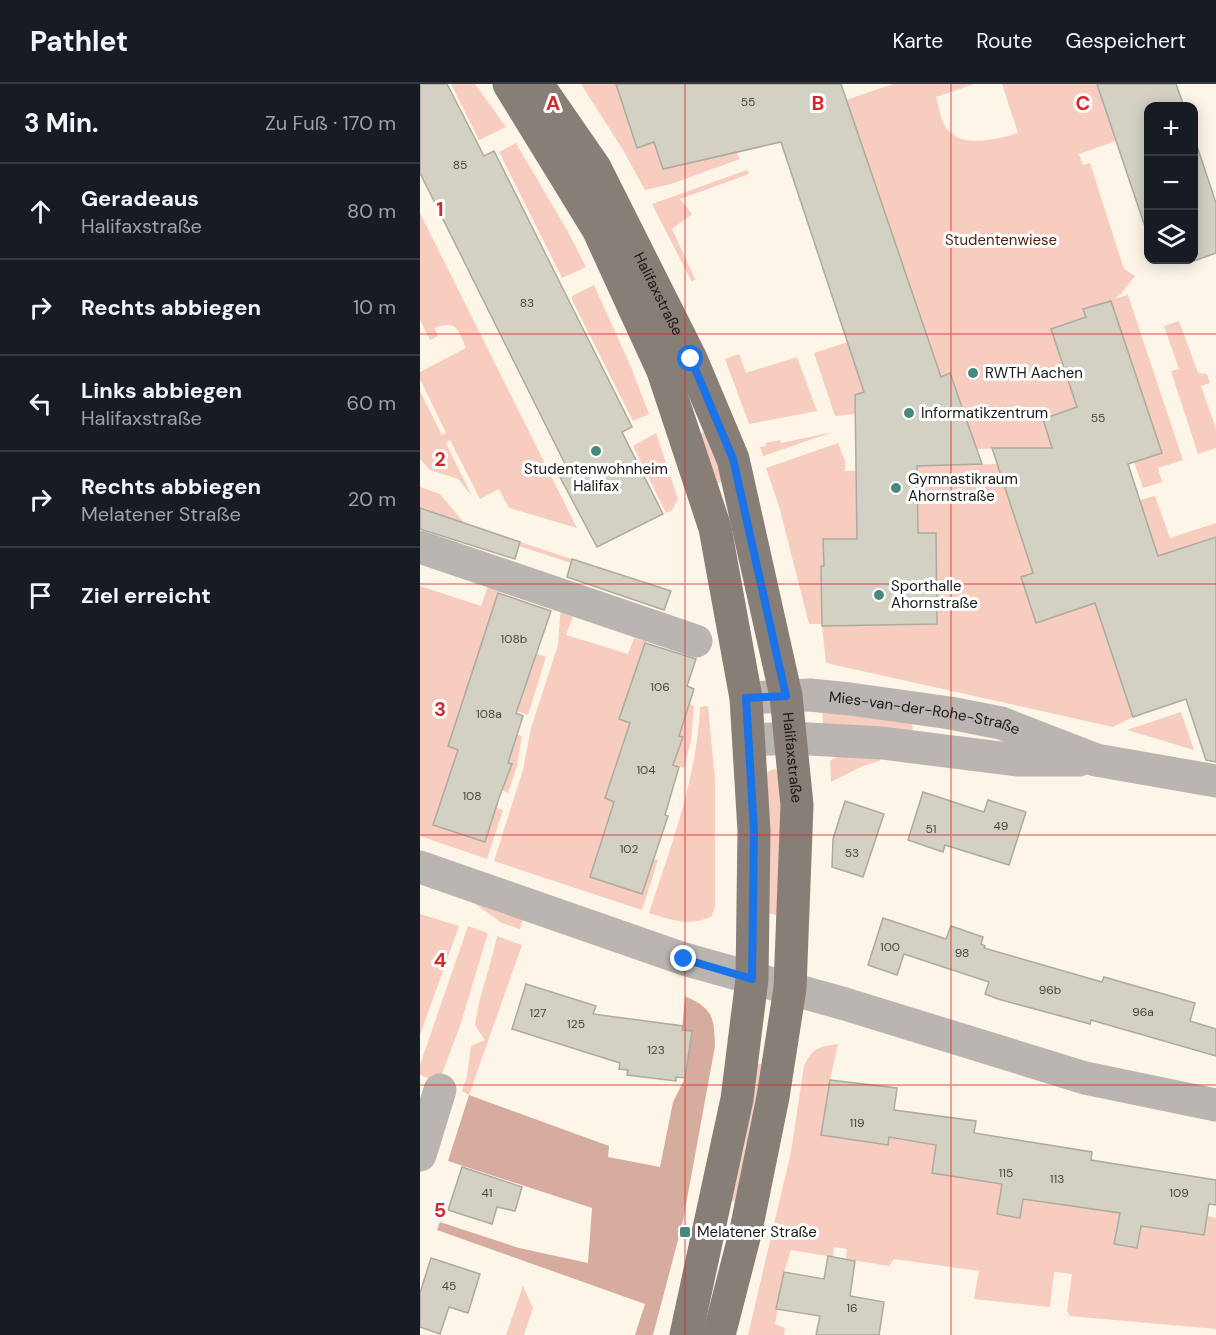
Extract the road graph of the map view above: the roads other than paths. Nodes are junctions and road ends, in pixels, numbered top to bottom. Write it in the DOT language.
graph roads {
  1 [pos="509,84"];
  2 [pos="537,84"];
  3 [pos="420,547"];
  4 [pos="696,641"];
  5 [pos="786,696"];
  6 [pos="746,698"];
  7 [pos="790,738"];
  8 [pos="750,740"];
  9 [pos="1096,760"];
  10 [pos="1216,781"];
  11 [pos="420,867"];
  12 [pos="752,979"];
  13 [pos="790,988"];
  14 [pos="440,1090"];
  15 [pos="1216,1104"];
  16 [pos="420,1155"];
  17 [pos="686,1335"];
  18 [pos="719,1335"];
  1 -- 6 [label="main road, Halifaxstraße"];
  2 -- 5 [label="main road, Halifaxstraße"];
  3 -- 4 [label="street"];
  5 -- 6 [label="street, Mies-van-der-Rohe-Straße"];
  5 -- 7 [label="main road, Halifaxstraße"];
  5 -- 9 [label="street, Mies-van-der-Rohe-Straße"];
  6 -- 8 [label="main road, Halifaxstraße"];
  7 -- 8 [label="street, Mies-van-der-Rohe-Straße"];
  7 -- 9 [label="street, Mies-van-der-Rohe-Straße"];
  7 -- 13 [label="main road, Halifaxstraße"];
  8 -- 12 [label="main road, Halifaxstraße"];
  9 -- 10 [label="street, Mies-van-der-Rohe-Straße"];
  11 -- 12 [label="street"];
  12 -- 13 [label="street"];
  12 -- 17 [label="main road, Halifaxstraße"];
  13 -- 15 [label="street"];
  13 -- 18 [label="main road, Halifaxstraße"];
  14 -- 16 [label="street"];
}
